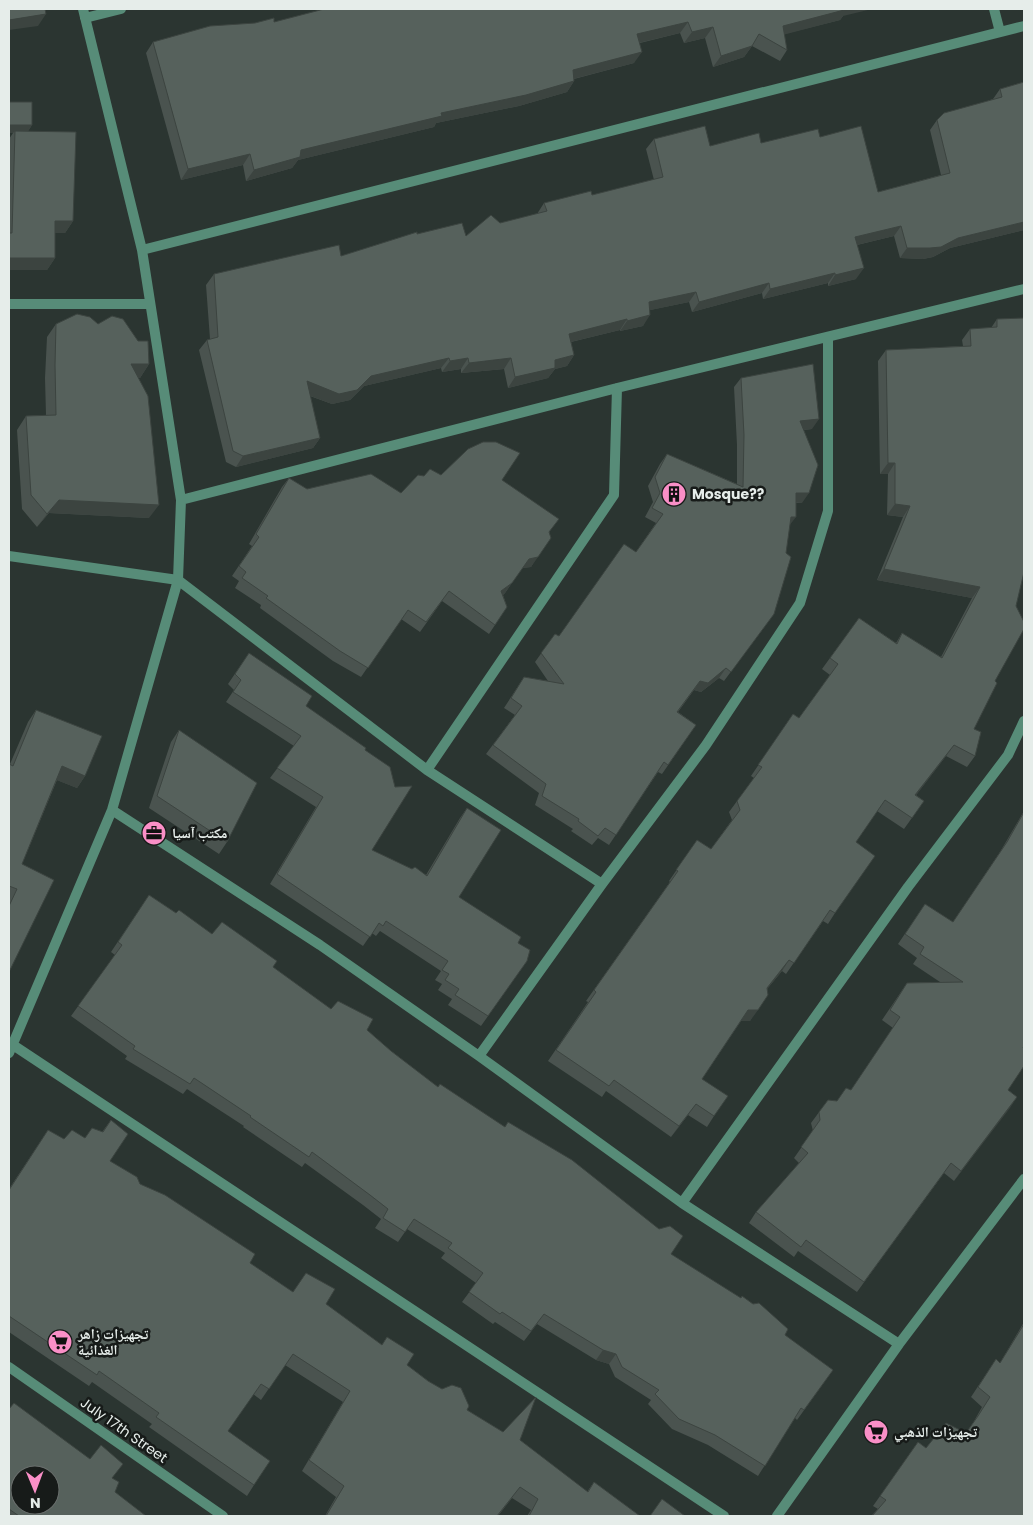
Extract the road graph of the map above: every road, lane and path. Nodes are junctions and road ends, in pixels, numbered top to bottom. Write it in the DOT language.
graph roads {
  1 [pos="121,9"];
  2 [pos="994,9"];
  3 [pos="84,14"];
  4 [pos="1024,26"];
  5 [pos="1000,32"];
  6 [pos="142,250"];
  7 [pos="1024,289"];
  8 [pos="9,304"];
  9 [pos="150,304"];
  10 [pos="828,338"];
  11 [pos="618,388"];
  12 [pos="181,500"];
  13 [pos="9,556"];
  14 [pos="178,580"];
  15 [pos="1024,721"];
  16 [pos="427,770"];
  17 [pos="112,810"];
  18 [pos="602,884"];
  19 [pos="11,1049"];
  20 [pos="479,1056"];
  21 [pos="1024,1179"];
  22 [pos="682,1203"];
  23 [pos="899,1344"];
  24 [pos="9,1368"];
  25 [pos="223,1516"];
  26 [pos="724,1516"];
  27 [pos="777,1516"];
  1 -- 3 [label="street"];
  2 -- 5 [label="street"];
  3 -- 6 [label="street"];
  4 -- 5 [label="street"];
  5 -- 6 [label="street"];
  6 -- 9 [label="street"];
  7 -- 10 [label="street"];
  8 -- 9 [label="street"];
  9 -- 12 [label="street"];
  10 -- 11 [label="street"];
  10 -- 18 [label="street"];
  11 -- 12 [label="street"];
  11 -- 16 [label="street"];
  12 -- 14 [label="street"];
  13 -- 14 [label="street"];
  14 -- 16 [label="street"];
  14 -- 17 [label="street"];
  15 -- 22 [label="street"];
  16 -- 18 [label="street"];
  17 -- 19 [label="street"];
  17 -- 20 [label="street"];
  18 -- 20 [label="street"];
  19 -- 26 [label="street"];
  20 -- 22 [label="street"];
  21 -- 23 [label="street"];
  22 -- 23 [label="street"];
  23 -- 27 [label="street"];
  24 -- 25 [label="street, July 17th Street"];
}
